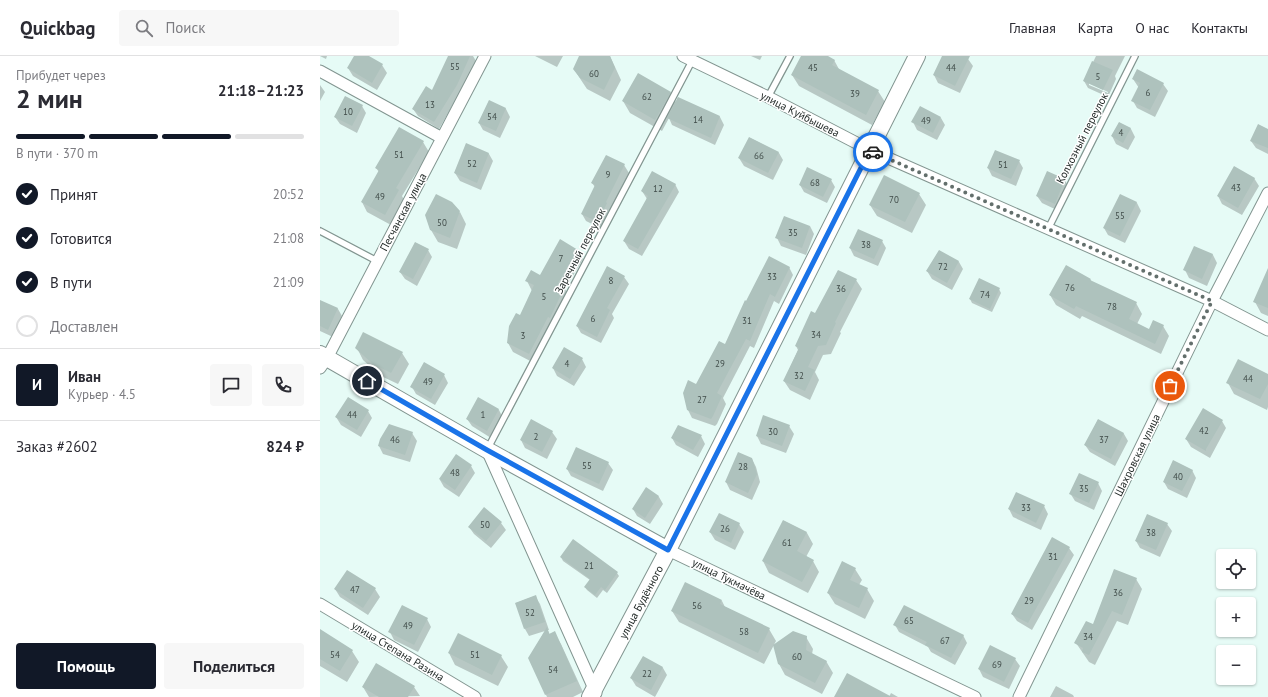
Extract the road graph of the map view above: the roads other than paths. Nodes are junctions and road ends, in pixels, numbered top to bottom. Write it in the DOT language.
graph roads {
  1 [pos="485,56"];
  2 [pos="790,56"];
  3 [pos="917,56"];
  4 [pos="1135,56"];
  5 [pos="687,58"];
  6 [pos="320,71"];
  7 [pos="768,97"];
  8 [pos="442,138"];
  9 [pos="870,150"];
  10 [pos="1268,193"];
  11 [pos="1048,229"];
  12 [pos="320,232"];
  13 [pos="377,261"];
  14 [pos="1212,301"];
  15 [pos="1268,330"];
  16 [pos="322,360"];
  17 [pos="487,450"];
  18 [pos="668,550"];
  19 [pos="320,604"];
  20 [pos="594,695"];
  21 [pos="475,697"];
  22 [pos="975,697"];
  23 [pos="1019,697"];
  1 -- 8 [label="street, Песчанская улица"];
  2 -- 7 [label="lane"];
  3 -- 9 [label="street, улица Будённого"];
  4 -- 11 [label="lane, Колхозный переулок"];
  5 -- 7 [label="street, улица Куйбышева"];
  5 -- 17 [label="lane, Заречный переулок"];
  6 -- 8 [label="street"];
  7 -- 9 [label="street, улица Куйбышева"];
  8 -- 13 [label="street, Песчанская улица"];
  9 -- 11 [label="street, улица Куйбышева"];
  9 -- 18 [label="street, улица Будённого"];
  10 -- 14 [label="street, Шахровская улица"];
  11 -- 14 [label="street, улица Куйбышева"];
  12 -- 13 [label="lane"];
  13 -- 16 [label="street, Песчанская улица"];
  14 -- 15 [label="street, улица Куйбышева"];
  14 -- 23 [label="street, Шахровская улица"];
  16 -- 17 [label="street, улица Тукмачёва"];
  17 -- 18 [label="street, улица Тукмачёва"];
  17 -- 20 [label="street"];
  18 -- 20 [label="street, улица Будённого"];
  18 -- 22 [label="street, улица Тукмачёва"];
  19 -- 21 [label="street, улица Степана Разина"];
}
